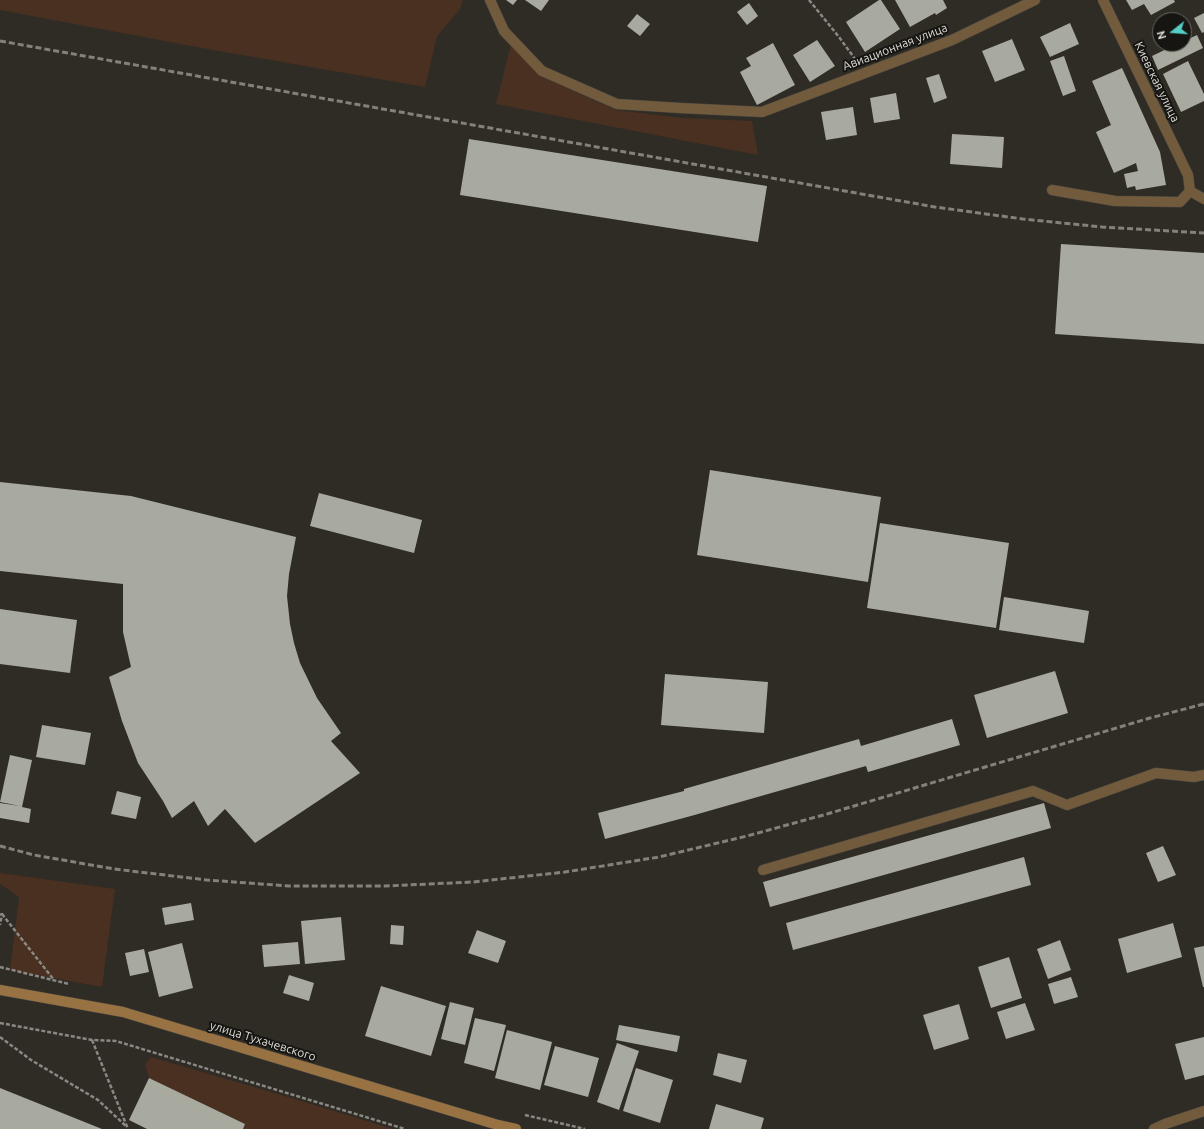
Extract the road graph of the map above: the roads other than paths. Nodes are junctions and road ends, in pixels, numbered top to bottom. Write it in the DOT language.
graph roads {
  1 [pos="490,0"];
  2 [pos="1035,0"];
  3 [pos="1103,0"];
  4 [pos="1052,190"];
  5 [pos="1190,191"];
  6 [pos="1204,199"];
  7 [pos="1204,775"];
  8 [pos="763,870"];
  9 [pos="0,990"];
  10 [pos="1204,1111"];
  11 [pos="497,1127"];
  12 [pos="516,1129"];
  13 [pos="1154,1129"];
  1 -- 2 [label="street, Авиационная улица"];
  3 -- 5 [label="street, Киевская улица"];
  4 -- 5 [label="street"];
  5 -- 6 [label="street"];
  7 -- 8 [label="street"];
  9 -- 11 [label="main road, улица Тухачевского"];
  10 -- 13 [label="street"];
  11 -- 12 [label="main road, улица Тухачевского"];
}
